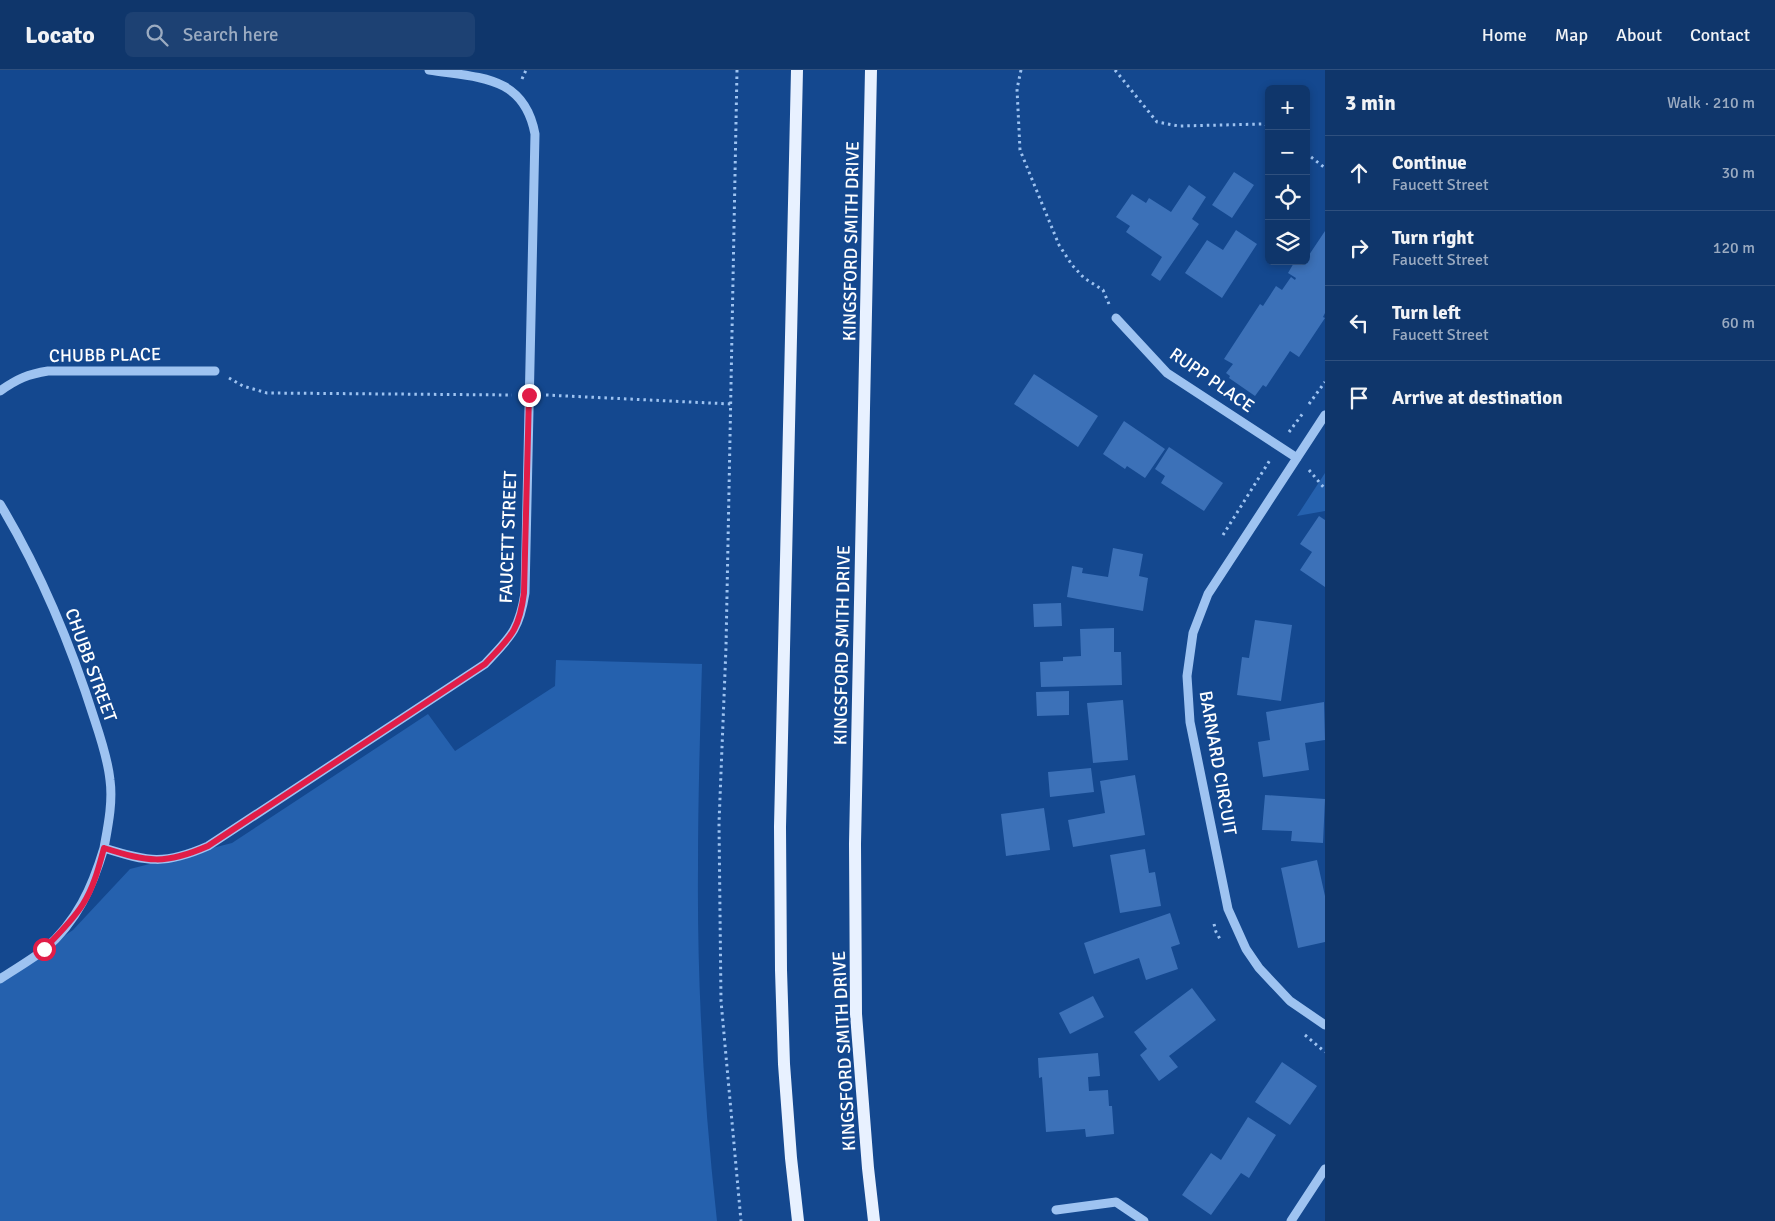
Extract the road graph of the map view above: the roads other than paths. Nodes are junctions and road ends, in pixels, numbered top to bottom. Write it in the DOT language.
graph roads {
  1 [pos="429,70"];
  2 [pos="797,70"];
  3 [pos="871,70"];
  4 [pos="1116,318"];
  5 [pos="215,370"];
  6 [pos="0,391"];
  7 [pos="1325,415"];
  8 [pos="1297,458"];
  9 [pos="0,504"];
  10 [pos="104,848"];
  11 [pos="0,979"];
  12 [pos="1325,1025"];
  13 [pos="1325,1169"];
  14 [pos="1056,1210"];
  15 [pos="798,1221"];
  16 [pos="874,1221"];
  17 [pos="1144,1221"];
  18 [pos="1291,1221"];
  1 -- 10 [label="street, FAUCETT STREET"];
  2 -- 15 [label="main road"];
  3 -- 16 [label="main road, KINGSFORD SMITH DRIVE"];
  4 -- 8 [label="street, RUPP PLACE"];
  5 -- 6 [label="street, CHUBB PLACE"];
  7 -- 8 [label="street, BARNARD CIRCUIT"];
  8 -- 12 [label="street, BARNARD CIRCUIT"];
  9 -- 10 [label="street, CHUBB STREET"];
  10 -- 11 [label="street"];
  13 -- 18 [label="street"];
  14 -- 17 [label="street"];
}
